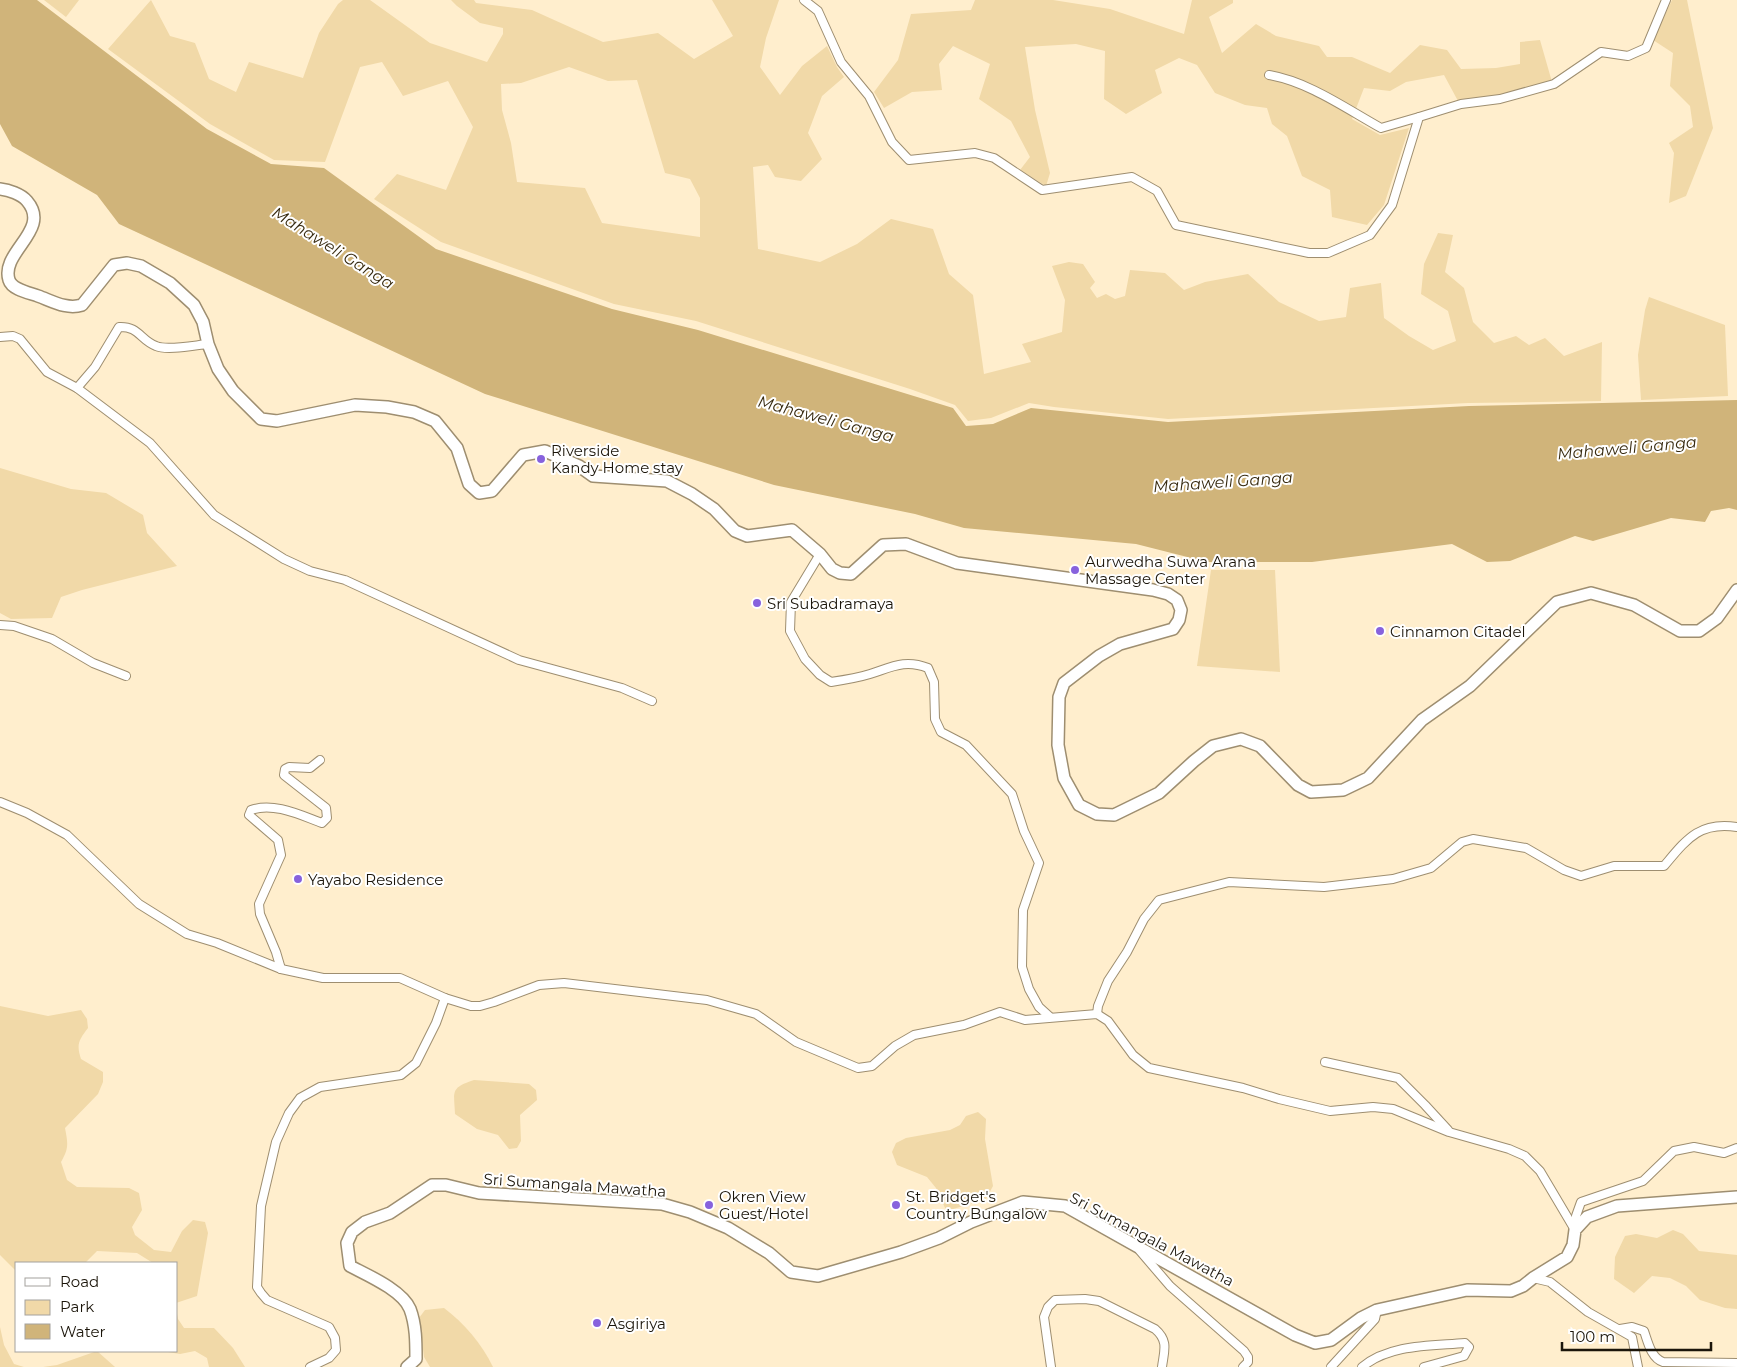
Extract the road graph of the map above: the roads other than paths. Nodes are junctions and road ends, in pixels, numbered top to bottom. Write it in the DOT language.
graph roads {
  1 [pos="804,0"];
  2 [pos="1666,0"];
  3 [pos="1269,75"];
  4 [pos="1419,117"];
  5 [pos="0,189"];
  6 [pos="0,337"];
  7 [pos="208,344"];
  8 [pos="77,388"];
  9 [pos="820,554"];
  10 [pos="1737,590"];
  11 [pos="0,625"];
  12 [pos="126,676"];
  13 [pos="652,701"];
  14 [pos="320,760"];
  15 [pos="0,802"];
  16 [pos="1737,827"];
  17 [pos="281,969"];
  18 [pos="445,998"];
  19 [pos="1096,1014"];
  20 [pos="1050,1016"];
  21 [pos="1325,1062"];
  22 [pos="1449,1132"];
  23 [pos="1737,1148"];
  24 [pos="1737,1197"];
  25 [pos="1575,1230"];
  26 [pos="1136,1246"];
  27 [pos="1533,1278"];
  28 [pos="1378,1310"];
  29 [pos="1620,1329"];
  30 [pos="1737,1363"];
  31 [pos="310,1367"];
  32 [pos="407,1367"];
  33 [pos="1051,1367"];
  34 [pos="1162,1367"];
  35 [pos="1243,1367"];
  36 [pos="1332,1367"];
  37 [pos="1362,1367"];
  38 [pos="1424,1367"];
  39 [pos="1638,1367"];
  1 -- 4 [label="street"];
  2 -- 4 [label="street"];
  3 -- 4 [label="street"];
  5 -- 7 [label="street"];
  6 -- 8 [label="street"];
  7 -- 8 [label="street"];
  7 -- 9 [label="street"];
  8 -- 13 [label="street"];
  9 -- 10 [label="street"];
  9 -- 20 [label="street"];
  11 -- 12 [label="street"];
  14 -- 17 [label="street"];
  15 -- 17 [label="street"];
  16 -- 19 [label="street"];
  17 -- 18 [label="street"];
  18 -- 20 [label="street"];
  18 -- 31 [label="street"];
  19 -- 20 [label="street"];
  19 -- 22 [label="street"];
  21 -- 22 [label="street"];
  22 -- 25 [label="street"];
  23 -- 25 [label="street"];
  24 -- 25 [label="street"];
  25 -- 27 [label="street, Sri Sumangala Mawatha"];
  26 -- 28 [label="street, Sri Sumangala Mawatha"];
  26 -- 32 [label="street, Sri Sumangala Mawatha"];
  26 -- 35 [label="street"];
  27 -- 28 [label="street, Sri Sumangala Mawatha"];
  27 -- 29 [label="street"];
  28 -- 36 [label="street"];
  29 -- 30 [label="street"];
  29 -- 39 [label="street"];
  33 -- 34 [label="street"];
  37 -- 38 [label="street"];
}
